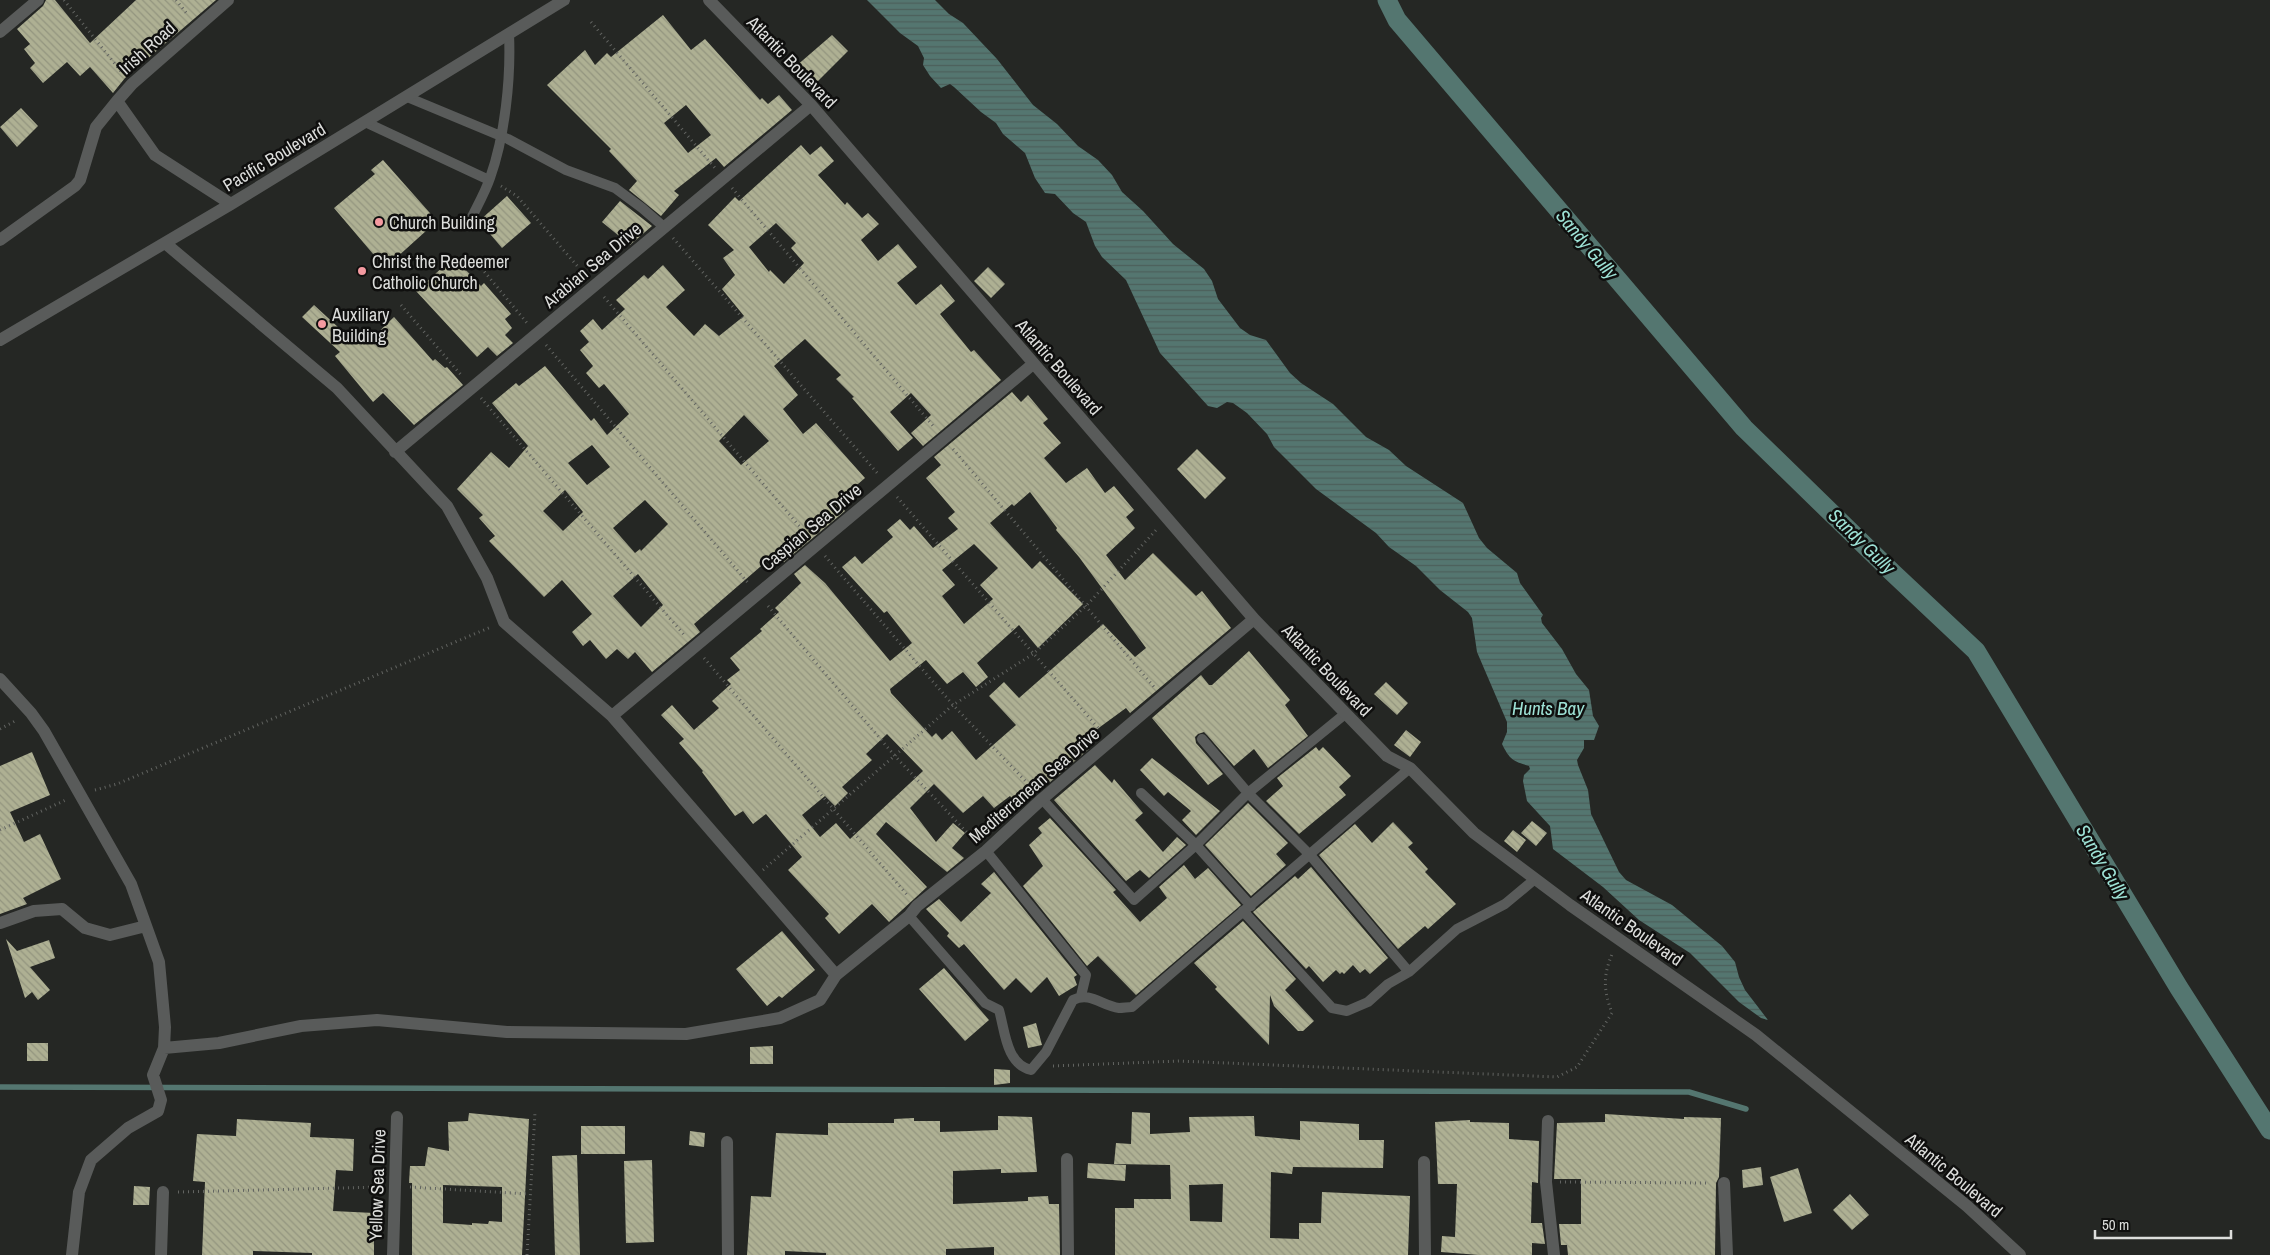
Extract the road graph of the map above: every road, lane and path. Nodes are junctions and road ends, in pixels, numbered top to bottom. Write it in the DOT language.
graph roads {
  1 [pos="38,0"];
  2 [pos="64,0"];
  3 [pos="228,0"];
  4 [pos="564,0"];
  5 [pos="709,0"];
  6 [pos="592,22"];
  7 [pos="0,32"];
  8 [pos="509,34"];
  9 [pos="132,84"];
  10 [pos="407,97"];
  11 [pos="117,100"];
  12 [pos="811,104"];
  13 [pos="365,122"];
  14 [pos="500,136"];
  15 [pos="723,178"];
  16 [pos="489,180"];
  17 [pos="231,204"];
  18 [pos="469,223"];
  19 [pos="664,227"];
  20 [pos="0,240"];
  21 [pos="165,243"];
  22 [pos="478,264"];
  23 [pos="594,286"];
  24 [pos="401,304"];
  25 [pos="537,334"];
  26 [pos="0,340"];
  27 [pos="1034,364"];
  28 [pos="472,387"];
  29 [pos="944,439"];
  30 [pos="394,452"];
  31 [pos="1167,519"];
  32 [pos="816,546"];
  33 [pos="758,594"];
  34 [pos="1086,605"];
  35 [pos="1254,619"];
  36 [pos="504,622"];
  37 [pos="694,647"];
  38 [pos="0,679"];
  39 [pos="1163,697"];
  40 [pos="953,705"];
  41 [pos="1346,714"];
  42 [pos="612,716"];
  43 [pos="1202,739"];
  44 [pos="894,755"];
  45 [pos="1410,768"];
  46 [pos="80,793"];
  47 [pos="1141,793"];
  48 [pos="1248,794"];
  49 [pos="1042,799"];
  50 [pos="833,808"];
  51 [pos="0,830"];
  52 [pos="1196,845"];
  53 [pos="986,851"];
  54 [pos="1310,855"];
  55 [pos="753,878"];
  56 [pos="1534,879"];
  57 [pos="1247,909"];
  58 [pos="913,911"];
  59 [pos="0,922"];
  60 [pos="146,926"];
  61 [pos="1619,939"];
  62 [pos="1409,972"];
  63 [pos="836,975"];
  64 [pos="1081,996"];
  65 [pos="164,1048"];
  66 [pos="1035,1066"];
  67 [pos="535,1112"];
  68 [pos="397,1117"];
  69 [pos="1548,1120"];
  70 [pos="727,1142"];
  71 [pos="1067,1159"];
  72 [pos="1424,1162"];
  73 [pos="1546,1182"];
  74 [pos="1724,1184"];
  75 [pos="394,1186"];
  76 [pos="163,1192"];
  77 [pos="529,1194"];
  78 [pos="72,1255"];
  79 [pos="162,1255"];
  80 [pos="393,1255"];
  81 [pos="527,1255"];
  82 [pos="728,1255"];
  83 [pos="1068,1255"];
  84 [pos="1425,1255"];
  85 [pos="1554,1255"];
  86 [pos="1727,1255"];
  87 [pos="2020,1255"];
  1 -- 7 [label="street"];
  2 -- 9 [label="path"];
  3 -- 9 [label="street, Irish Road"];
  4 -- 8 [label="street, Pacific Boulevard"];
  5 -- 12 [label="street, Atlantic Boulevard"];
  6 -- 15 [label="path"];
  8 -- 10 [label="street, Pacific Boulevard"];
  8 -- 14 [label="lane"];
  9 -- 11 [label="street, Irish Road"];
  10 -- 13 [label="street, Pacific Boulevard"];
  10 -- 14 [label="lane"];
  11 -- 17 [label="street"];
  11 -- 20 [label="street, Irish Road"];
  12 -- 15 [label="street, Arabian Sea Drive"];
  12 -- 27 [label="street, Atlantic Boulevard"];
  13 -- 16 [label="lane"];
  13 -- 17 [label="street, Pacific Boulevard"];
  14 -- 16 [label="lane"];
  14 -- 19 [label="lane"];
  15 -- 19 [label="street, Arabian Sea Drive"];
  15 -- 29 [label="path"];
  16 -- 18 [label="lane"];
  16 -- 23 [label="path"];
  17 -- 21 [label="street, Pacific Boulevard"];
  19 -- 23 [label="street, Arabian Sea Drive"];
  21 -- 26 [label="street, Pacific Boulevard"];
  21 -- 30 [label="street"];
  22 -- 25 [label="path"];
  23 -- 25 [label="street, Arabian Sea Drive"];
  23 -- 32 [label="path"];
  24 -- 28 [label="path"];
  25 -- 28 [label="street, Arabian Sea Drive"];
  25 -- 33 [label="path"];
  27 -- 29 [label="street, Caspian Sea Drive"];
  27 -- 31 [label="street, Atlantic Boulevard"];
  28 -- 30 [label="street, Arabian Sea Drive"];
  28 -- 37 [label="path"];
  29 -- 32 [label="street, Caspian Sea Drive"];
  29 -- 34 [label="path"];
  30 -- 36 [label="street"];
  31 -- 34 [label="path"];
  31 -- 35 [label="street, Atlantic Boulevard"];
  32 -- 33 [label="street, Caspian Sea Drive"];
  32 -- 40 [label="path"];
  33 -- 37 [label="street, Caspian Sea Drive"];
  33 -- 44 [label="path"];
  34 -- 39 [label="path"];
  34 -- 40 [label="path"];
  35 -- 39 [label="street, Mediterranean Sea Drive"];
  35 -- 41 [label="street, Atlantic Boulevard"];
  36 -- 42 [label="street"];
  36 -- 46 [label="path"];
  37 -- 42 [label="street, Caspian Sea Drive"];
  37 -- 50 [label="path"];
  38 -- 46 [label="street"];
  39 -- 49 [label="street, Mediterranean Sea Drive"];
  40 -- 44 [label="path"];
  40 -- 49 [label="path"];
  41 -- 45 [label="street, Atlantic Boulevard"];
  41 -- 48 [label="lane"];
  42 -- 55 [label="street"];
  43 -- 48 [label="lane"];
  44 -- 50 [label="path"];
  44 -- 53 [label="path"];
  45 -- 54 [label="lane"];
  45 -- 56 [label="street, Atlantic Boulevard"];
  46 -- 51 [label="path"];
  46 -- 60 [label="street"];
  47 -- 52 [label="lane"];
  48 -- 52 [label="lane"];
  48 -- 54 [label="lane"];
  49 -- 52 [label="lane"];
  49 -- 53 [label="street, Mediterranean Sea Drive"];
  50 -- 55 [label="path"];
  50 -- 58 [label="path"];
  52 -- 57 [label="lane"];
  53 -- 58 [label="street, Mediterranean Sea Drive"];
  53 -- 64 [label="lane"];
  54 -- 57 [label="lane"];
  54 -- 62 [label="lane"];
  55 -- 63 [label="street"];
  56 -- 61 [label="street, Atlantic Boulevard"];
  56 -- 62 [label="lane"];
  57 -- 62 [label="lane"];
  57 -- 64 [label="lane"];
  58 -- 63 [label="street, Mediterranean Sea Drive"];
  58 -- 66 [label="lane"];
  59 -- 60 [label="street"];
  60 -- 65 [label="street"];
  61 -- 66 [label="path"];
  61 -- 87 [label="street, Atlantic Boulevard"];
  63 -- 65 [label="street, Mediterranean Sea Drive"];
  64 -- 66 [label="lane"];
  65 -- 78 [label="street"];
  67 -- 77 [label="path"];
  68 -- 75 [label="street, Yellow Sea Drive"];
  69 -- 73 [label="street"];
  70 -- 82 [label="street"];
  71 -- 83 [label="street"];
  72 -- 84 [label="street"];
  73 -- 74 [label="path"];
  73 -- 85 [label="street"];
  74 -- 86 [label="street"];
  75 -- 76 [label="path"];
  75 -- 77 [label="path"];
  75 -- 80 [label="street, Yellow Sea Drive"];
  76 -- 79 [label="street"];
  77 -- 81 [label="path"];
}
